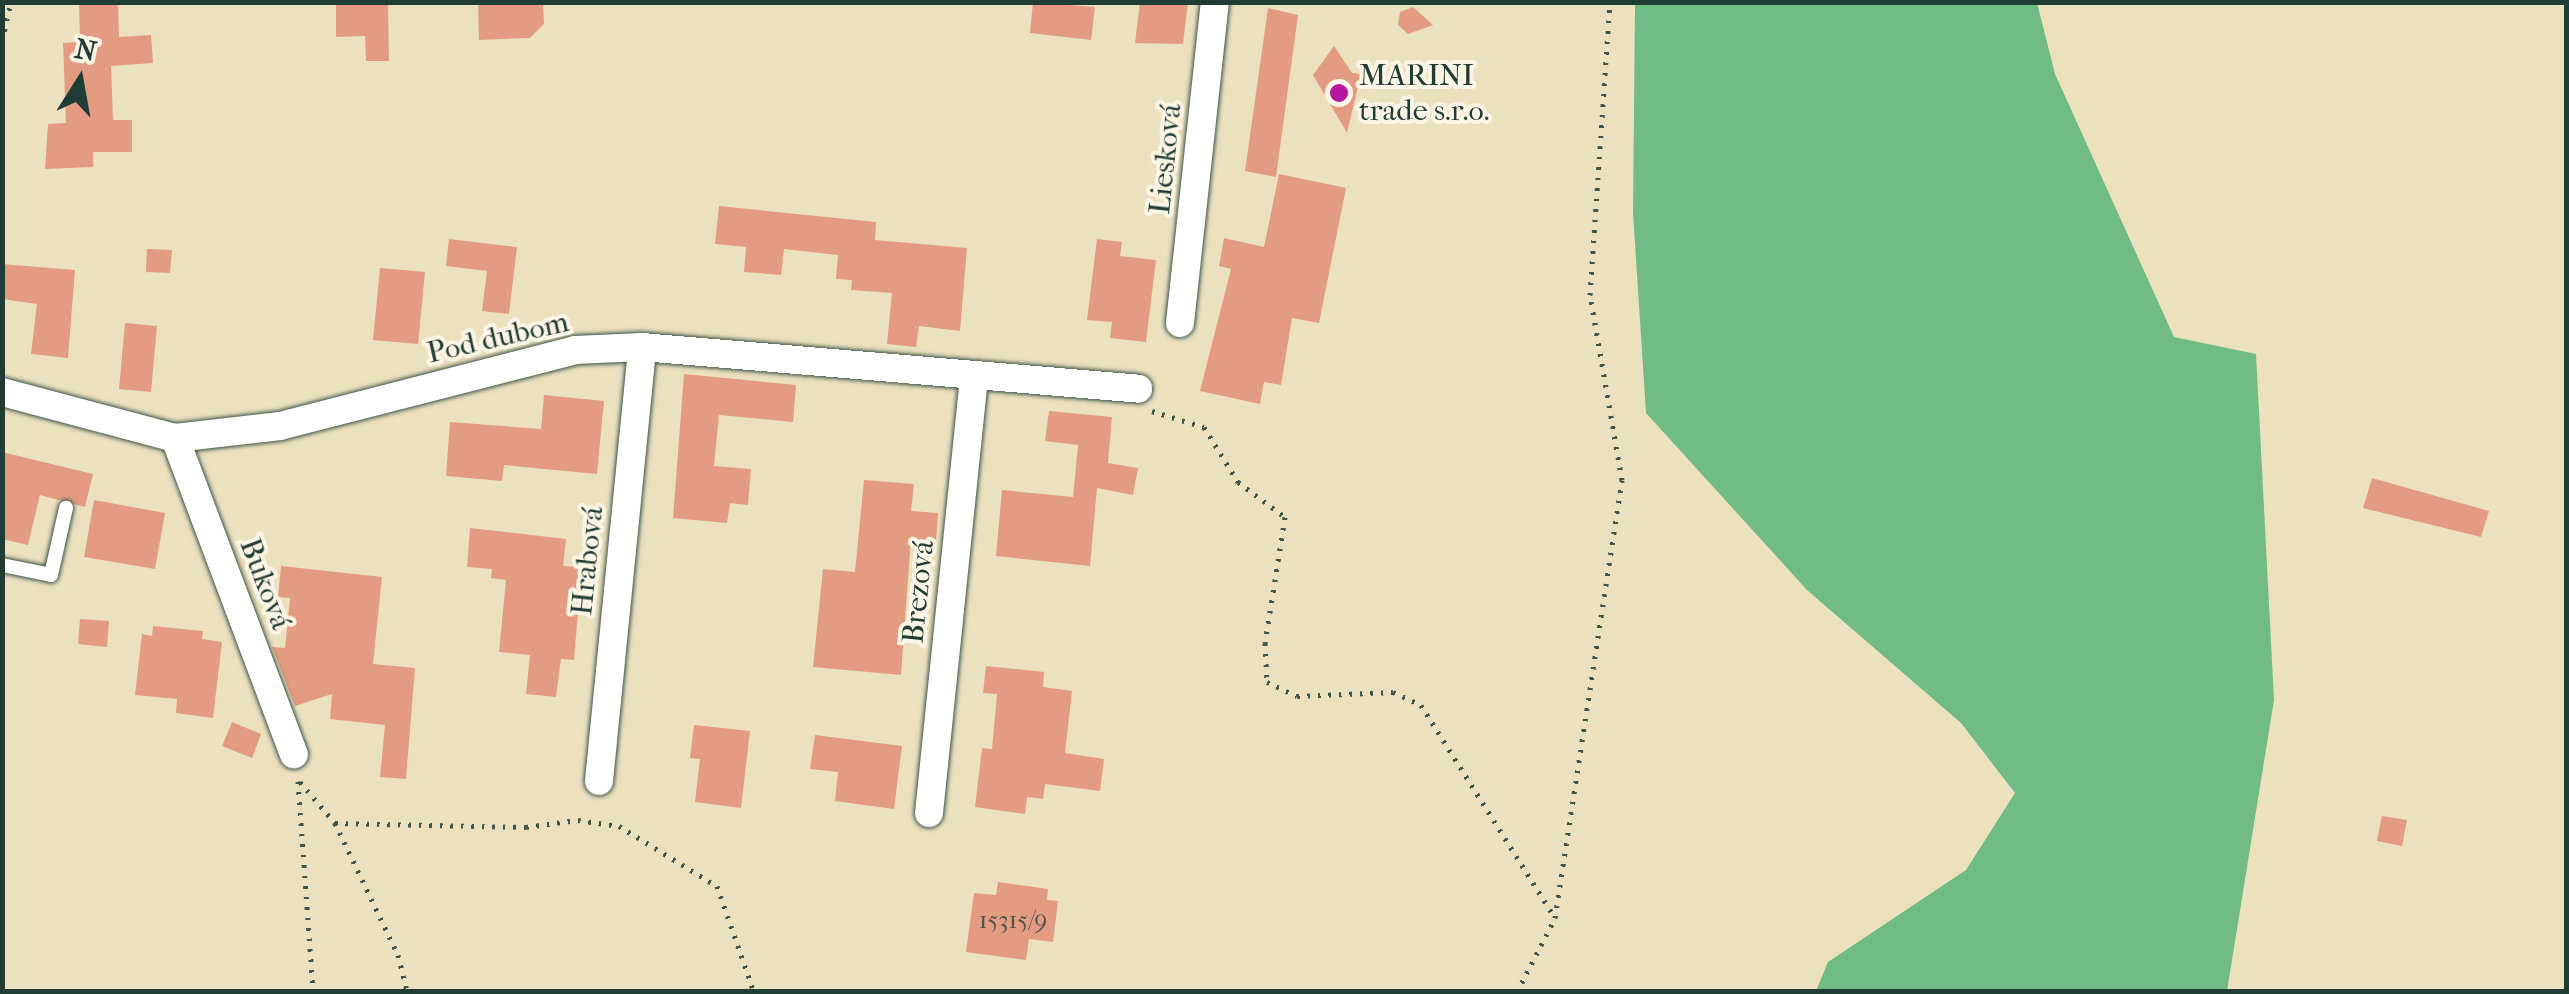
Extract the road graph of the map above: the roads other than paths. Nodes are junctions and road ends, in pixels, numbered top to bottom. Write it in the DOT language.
graph roads {
  1 [pos="1216,2"];
  2 [pos="1180,323"];
  3 [pos="642,347"];
  4 [pos="974,377"];
  5 [pos="1138,389"];
  6 [pos="2,392"];
  7 [pos="175,438"];
  8 [pos="66,508"];
  9 [pos="2,565"];
  10 [pos="296,767"];
  11 [pos="599,781"];
  12 [pos="928,814"];
  1 -- 2 [label="street, Liesková"];
  3 -- 4 [label="street, Pod dubom"];
  3 -- 7 [label="street, Pod dubom"];
  3 -- 11 [label="street, Hrabová"];
  4 -- 5 [label="street, Pod dubom"];
  4 -- 12 [label="street, Brezová"];
  6 -- 7 [label="street, Pod dubom"];
  7 -- 10 [label="street, Buková"];
  8 -- 9 [label="lane"];
}
